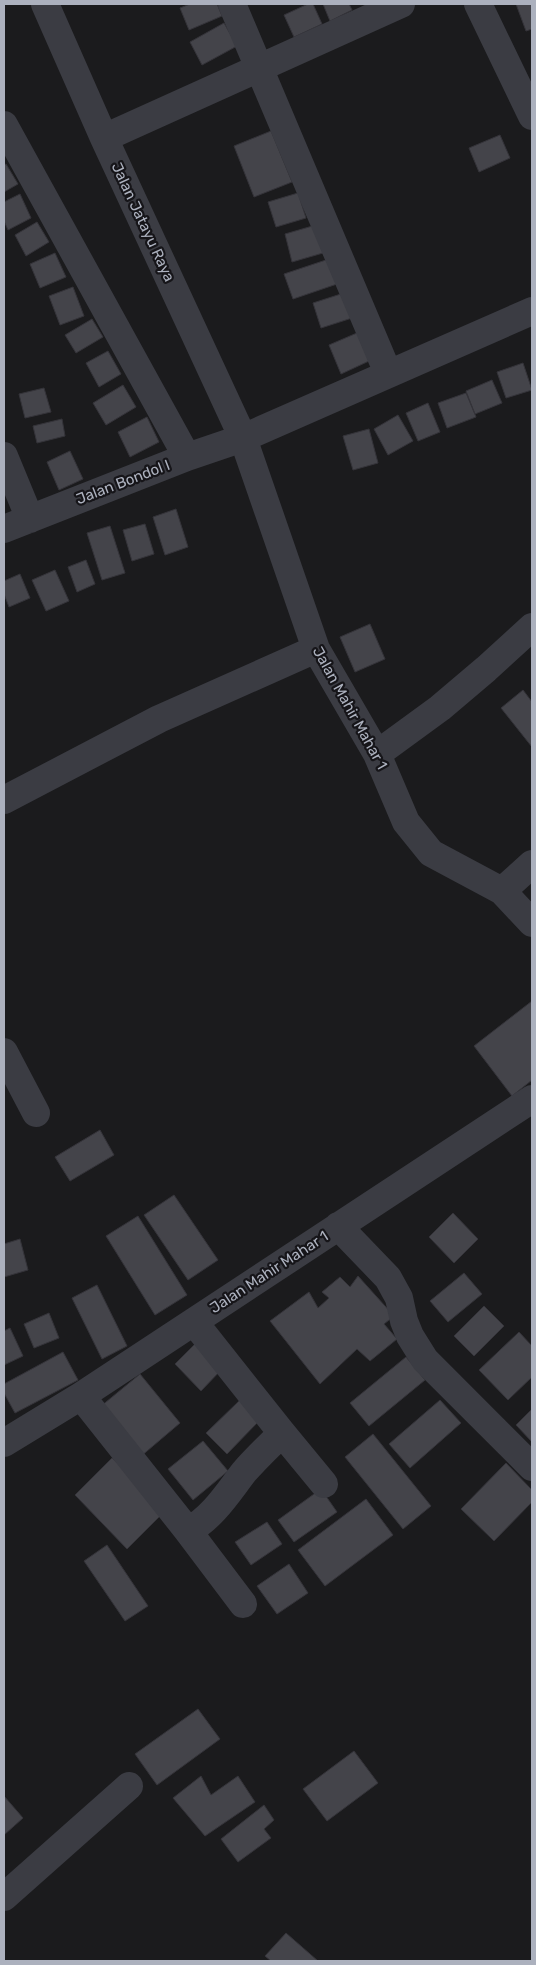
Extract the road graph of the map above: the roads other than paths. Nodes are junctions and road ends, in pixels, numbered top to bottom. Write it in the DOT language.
graph roads {
  1 [pos="45,4"];
  2 [pos="232,4"];
  3 [pos="401,4"];
  4 [pos="478,4"];
  5 [pos="259,69"];
  6 [pos="532,116"];
  7 [pos="4,125"];
  8 [pos="104,138"];
  9 [pos="532,311"];
  10 [pos="388,373"];
  11 [pos="243,438"];
  12 [pos="4,456"];
  13 [pos="187,457"];
  14 [pos="30,519"];
  15 [pos="4,529"];
  16 [pos="532,627"];
  17 [pos="316,649"];
  18 [pos="377,754"];
  19 [pos="4,800"];
  20 [pos="532,864"];
  21 [pos="502,891"];
  22 [pos="532,923"];
  23 [pos="4,1052"];
  24 [pos="532,1099"];
  25 [pos="36,1113"];
  26 [pos="338,1226"];
  27 [pos="194,1322"];
  28 [pos="81,1396"];
  29 [pos="282,1433"];
  30 [pos="4,1443"];
  31 [pos="532,1468"];
  32 [pos="324,1484"];
  33 [pos="188,1531"];
  34 [pos="243,1604"];
  35 [pos="129,1786"];
  36 [pos="4,1897"];
  1 -- 8 [label="street, Jalan Jatayu Raya"];
  2 -- 5 [label="street"];
  3 -- 5 [label="street"];
  4 -- 6 [label="street"];
  5 -- 8 [label="street"];
  5 -- 10 [label="street"];
  7 -- 13 [label="street"];
  8 -- 11 [label="street, Jalan Jatayu Raya"];
  9 -- 10 [label="street, Jalan Bondol I"];
  10 -- 11 [label="street, Jalan Bondol I"];
  11 -- 13 [label="street, Jalan Bondol I"];
  11 -- 17 [label="street, Jalan Mahir Mahar 1"];
  12 -- 14 [label="street"];
  13 -- 14 [label="street, Jalan Bondol I"];
  14 -- 15 [label="street, Jalan Bondol I"];
  16 -- 18 [label="street"];
  17 -- 18 [label="street, Jalan Mahir Mahar 1"];
  17 -- 19 [label="street"];
  18 -- 21 [label="street, Jalan Mahir Mahar 1"];
  20 -- 21 [label="street"];
  21 -- 22 [label="street, Jalan Mahir Mahar 1"];
  23 -- 25 [label="street"];
  24 -- 26 [label="street, Jalan Mahir Mahar 1"];
  26 -- 27 [label="street, Jalan Mahir Mahar 1"];
  26 -- 31 [label="street"];
  27 -- 28 [label="street, Jalan Mahir Mahar 1"];
  27 -- 29 [label="street"];
  28 -- 30 [label="street, Jalan Mahir Mahar 1"];
  28 -- 33 [label="street"];
  29 -- 32 [label="street"];
  29 -- 33 [label="street"];
  33 -- 34 [label="street"];
  35 -- 36 [label="street"];
}
